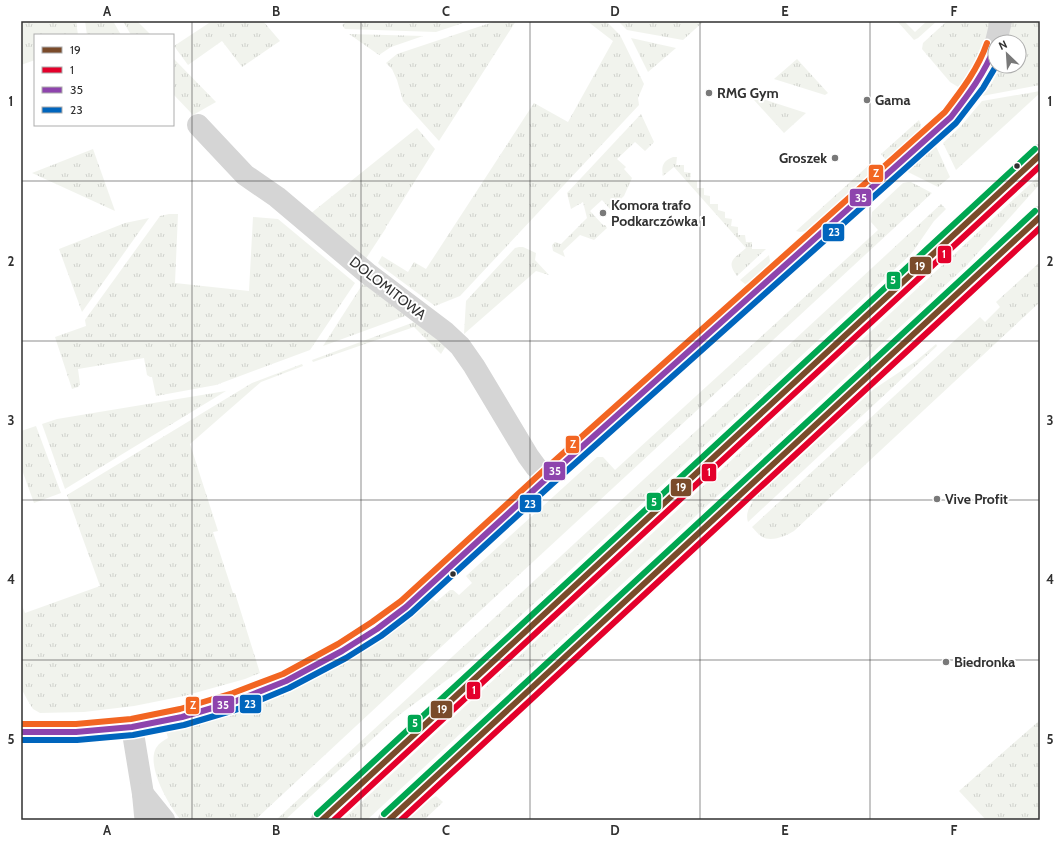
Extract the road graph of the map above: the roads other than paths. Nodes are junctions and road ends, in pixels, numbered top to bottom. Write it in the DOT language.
graph roads {
  1 [pos="1001,21"];
  2 [pos="998,34"];
  3 [pos="987,66"];
  4 [pos="198,125"];
  5 [pos="1040,155"];
  6 [pos="1040,217"];
  7 [pos="547,478"];
  8 [pos="132,728"];
  9 [pos="21,732"];
  10 [pos="143,794"];
  11 [pos="146,820"];
  12 [pos="164,820"];
  13 [pos="322,820"];
  14 [pos="389,820"];
  1 -- 2 [label="street"];
  3 -- 7 [label="street"];
  4 -- 7 [label="street, DOLOMITOWA"];
  5 -- 13 [label="main road"];
  6 -- 14 [label="main road"];
  7 -- 8 [label="street"];
  8 -- 9 [label="street"];
  8 -- 10 [label="street"];
  10 -- 11 [label="street"];
  10 -- 12 [label="street"];
}
